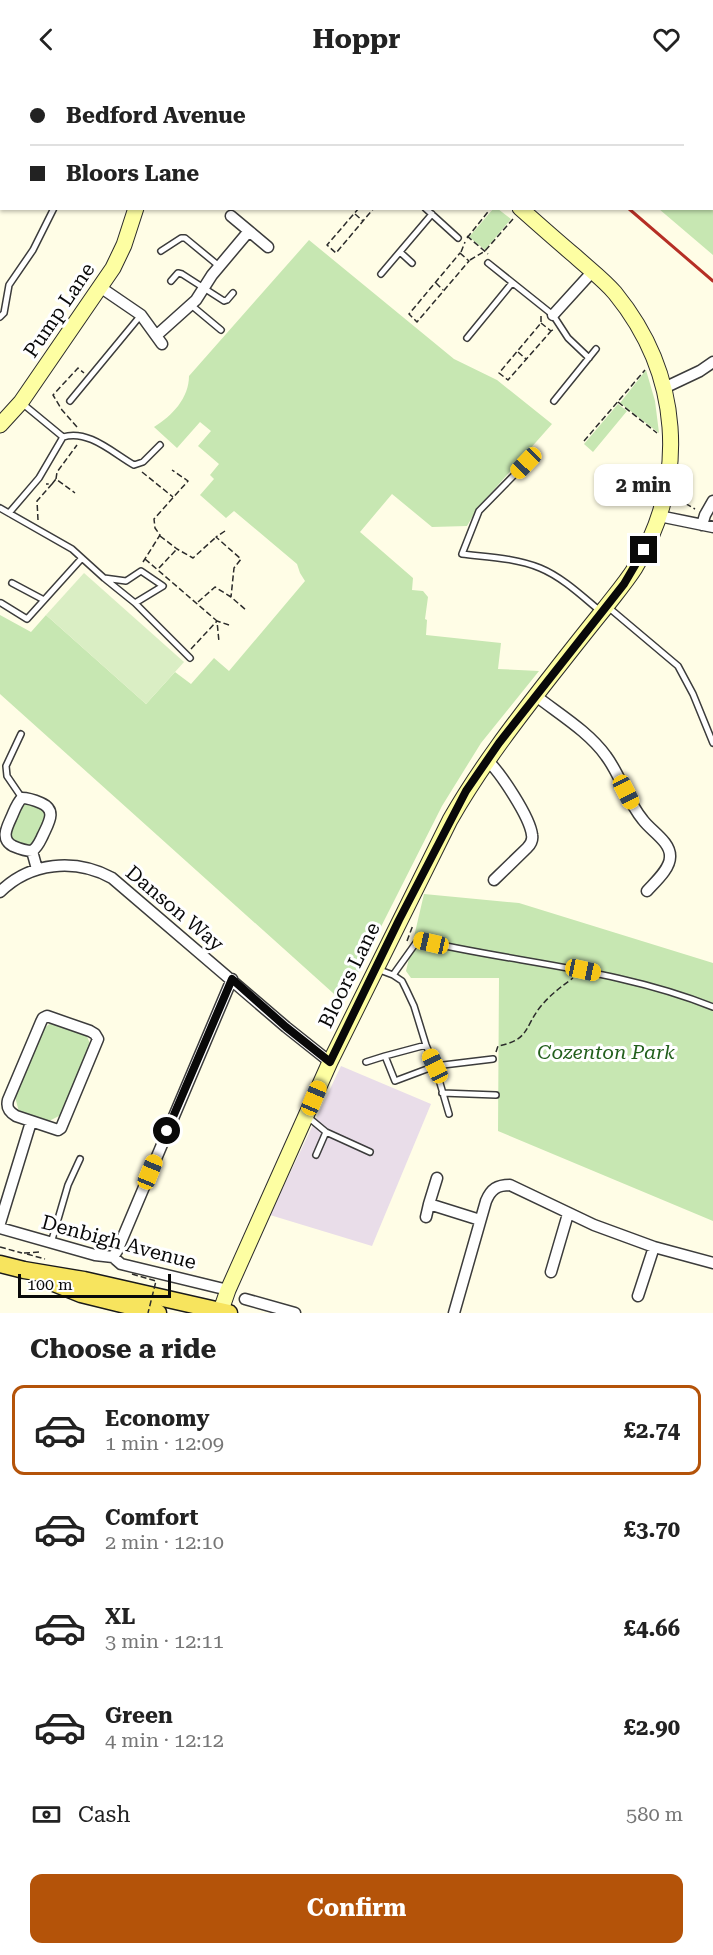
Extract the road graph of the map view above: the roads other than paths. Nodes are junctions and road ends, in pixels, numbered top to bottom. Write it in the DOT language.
graph roads {
  1 [pos="53,210"];
  2 [pos="135,210"];
  3 [pos="427,210"];
  4 [pos="521,210"];
  5 [pos="432,214"];
  6 [pos="231,216"];
  7 [pos="249,231"];
  8 [pos="458,238"];
  9 [pos="268,247"];
  10 [pos="161,251"];
  11 [pos="400,252"];
  12 [pos="411,263"];
  13 [pos="488,263"];
  14 [pos="219,266"];
  15 [pos="593,272"];
  16 [pos="381,274"];
  17 [pos="171,281"];
  18 [pos="512,283"];
  19 [pos="100,287"];
  20 [pos="203,288"];
  21 [pos="232,293"];
  22 [pos="191,305"];
  23 [pos="141,315"];
  24 [pos="0,317"];
  25 [pos="556,320"];
  26 [pos="221,330"];
  27 [pos="467,338"];
  28 [pos="596,350"];
  29 [pos="590,358"];
  30 [pos="713,362"];
  31 [pos="664,388"];
  32 [pos="70,401"];
  33 [pos="554,401"];
  34 [pos="21,402"];
  35 [pos="0,425"];
  36 [pos="63,437"];
  37 [pos="160,445"];
  38 [pos="526,463"];
  39 [pos="713,501"];
  40 [pos="3,511"];
  41 [pos="659,516"];
  42 [pos="706,522"];
  43 [pos="82,558"];
  44 [pos="104,578"];
  45 [pos="12,582"];
  46 [pos="44,600"];
  47 [pos="1,603"];
  48 [pos="135,603"];
  49 [pos="604,609"];
  50 [pos="188,656"];
  51 [pos="536,696"];
  52 [pos="21,734"];
  53 [pos="713,743"];
  54 [pos="487,760"];
  55 [pos="22,798"];
  56 [pos="32,851"];
  57 [pos="37,870"];
  58 [pos="494,880"];
  59 [pos="647,891"];
  60 [pos="0,892"];
  61 [pos="376,968"];
  62 [pos="393,975"];
  63 [pos="232,979"];
  64 [pos="713,1007"];
  65 [pos="426,1045"];
  66 [pos="385,1056"];
  67 [pos="493,1059"];
  68 [pos="330,1062"];
  69 [pos="366,1062"];
  70 [pos="435,1066"];
  71 [pos="442,1094"];
  72 [pos="496,1095"];
  73 [pos="449,1114"];
  74 [pos="306,1117"];
  75 [pos="31,1122"];
  76 [pos="326,1132"];
  77 [pos="370,1152"];
  78 [pos="316,1155"];
  79 [pos="80,1159"];
  80 [pos="437,1178"];
  81 [pos="429,1204"];
  82 [pos="568,1214"];
  83 [pos="426,1217"];
  84 [pos="480,1220"];
  85 [pos="0,1223"];
  86 [pos="0,1228"];
  87 [pos="51,1243"];
  88 [pos="654,1247"];
  89 [pos="112,1257"];
  90 [pos="713,1263"];
  91 [pos="0,1264"];
  92 [pos="24,1270"];
  93 [pos="551,1272"];
  94 [pos="228,1290"];
  95 [pos="638,1296"];
  96 [pos="245,1299"];
  97 [pos="223,1312"];
  98 [pos="158,1313"];
  99 [pos="295,1313"];
  100 [pos="454,1313"];
  1 -- 24 [label="lane"];
  2 -- 19 [label="street, Pump Lane"];
  3 -- 5 [label="lane"];
  4 -- 15 [label="street, Bloors Lane"];
  5 -- 8 [label="lane"];
  5 -- 11 [label="lane"];
  6 -- 7 [label="street"];
  7 -- 9 [label="street"];
  7 -- 14 [label="street"];
  10 -- 14 [label="lane"];
  11 -- 12 [label="lane"];
  11 -- 16 [label="lane"];
  13 -- 18 [label="lane"];
  14 -- 20 [label="street"];
  15 -- 25 [label="street"];
  15 -- 31 [label="street, Bloors Lane"];
  17 -- 20 [label="lane"];
  18 -- 25 [label="lane"];
  18 -- 27 [label="lane"];
  19 -- 23 [label="street"];
  19 -- 34 [label="street, Pump Lane"];
  20 -- 21 [label="lane"];
  20 -- 22 [label="street"];
  22 -- 23 [label="street"];
  22 -- 26 [label="lane"];
  23 -- 32 [label="lane"];
  25 -- 29 [label="lane"];
  28 -- 29 [label="lane"];
  29 -- 33 [label="lane"];
  30 -- 31 [label="street"];
  31 -- 41 [label="street, Bloors Lane"];
  34 -- 35 [label="street, Pump Lane"];
  34 -- 36 [label="lane"];
  36 -- 37 [label="lane"];
  36 -- 40 [label="lane"];
  38 -- 49 [label="lane"];
  39 -- 42 [label="street"];
  40 -- 43 [label="lane"];
  41 -- 42 [label="street"];
  41 -- 49 [label="street, Bloors Lane"];
  43 -- 44 [label="lane"];
  43 -- 46 [label="lane"];
  44 -- 48 [label="lane"];
  44 -- 48 [label="lane"];
  45 -- 46 [label="lane"];
  46 -- 47 [label="lane"];
  48 -- 50 [label="lane"];
  49 -- 51 [label="street, Bloors Lane"];
  49 -- 53 [label="lane"];
  51 -- 54 [label="street, Bloors Lane"];
  51 -- 59 [label="street"];
  52 -- 55 [label="lane"];
  54 -- 58 [label="street"];
  54 -- 61 [label="street, Bloors Lane"];
  55 -- 56 [label="street"];
  55 -- 56 [label="street"];
  56 -- 57 [label="street"];
  57 -- 60 [label="street, Danson Way"];
  57 -- 63 [label="street, Danson Way"];
  61 -- 62 [label="lane"];
  61 -- 68 [label="street, Bloors Lane"];
  62 -- 64 [label="lane"];
  62 -- 65 [label="lane"];
  63 -- 68 [label="street, Danson Way"];
  63 -- 89 [label="street"];
  65 -- 66 [label="lane"];
  65 -- 70 [label="lane"];
  66 -- 69 [label="lane"];
  66 -- 70 [label="lane"];
  67 -- 70 [label="lane"];
  68 -- 74 [label="street, Bloors Lane"];
  70 -- 71 [label="lane"];
  71 -- 72 [label="lane"];
  71 -- 73 [label="lane"];
  74 -- 76 [label="lane"];
  74 -- 94 [label="street, Bloors Lane"];
  75 -- 75 [label="street"];
  75 -- 85 [label="street"];
  76 -- 77 [label="lane"];
  76 -- 78 [label="lane"];
  79 -- 87 [label="lane"];
  80 -- 81 [label="street"];
  81 -- 83 [label="street"];
  81 -- 84 [label="street"];
  82 -- 84 [label="street"];
  82 -- 88 [label="street"];
  82 -- 93 [label="street"];
  84 -- 100 [label="street"];
  86 -- 87 [label="street, Denbigh Avenue"];
  87 -- 89 [label="street, Denbigh Avenue"];
  88 -- 90 [label="street"];
  88 -- 95 [label="street"];
  89 -- 94 [label="street, Denbigh Avenue"];
  91 -- 92 [label="main road"];
  92 -- 97 [label="main road"];
  92 -- 98 [label="main road"];
  94 -- 97 [label="street, Bloors Lane"];
  96 -- 99 [label="street"];
}
